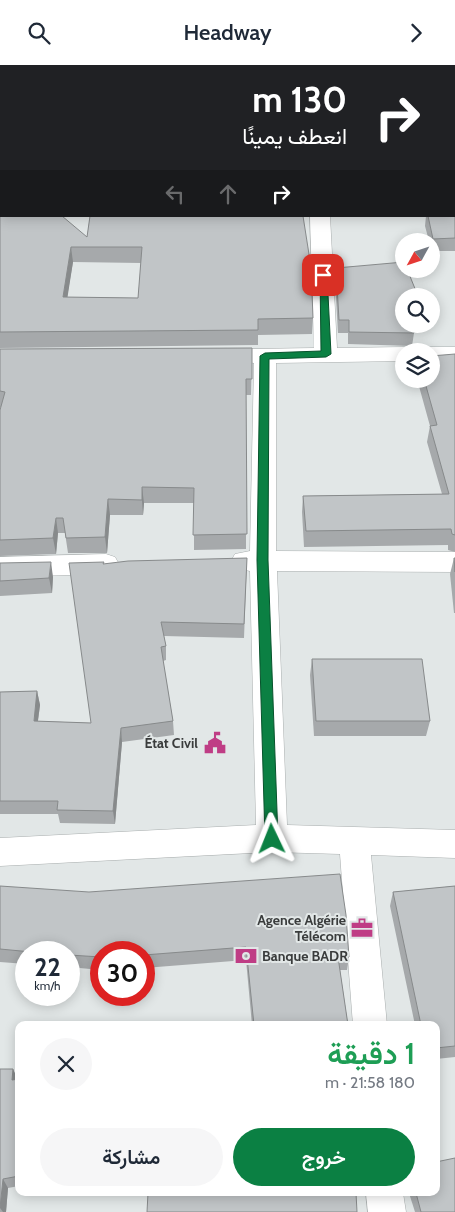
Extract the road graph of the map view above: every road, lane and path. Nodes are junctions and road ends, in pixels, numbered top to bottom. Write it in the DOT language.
graph roads {
  1 [pos="320,217"];
  2 [pos="326,354"];
  3 [pos="395,354"];
  4 [pos="440,354"];
  5 [pos="455,354"];
  6 [pos="225,356"];
  7 [pos="265,356"];
  8 [pos="262,560"];
  9 [pos="224,561"];
  10 [pos="455,562"];
  11 [pos="126,563"];
  12 [pos="0,567"];
  13 [pos="272,839"];
  14 [pos="354,840"];
  15 [pos="455,844"];
  16 [pos="0,852"];
  17 [pos="370,1021"];
  18 [pos="385,1196"];
  19 [pos="387,1212"];
  1 -- 2 [label="street"];
  2 -- 3 [label="street"];
  2 -- 7 [label="street"];
  4 -- 5 [label="street"];
  6 -- 7 [label="street"];
  7 -- 8 [label="street"];
  8 -- 9 [label="street"];
  8 -- 10 [label="street"];
  8 -- 13 [label="street"];
  11 -- 12 [label="street"];
  13 -- 14 [label="street"];
  13 -- 16 [label="street"];
  14 -- 15 [label="street"];
  14 -- 17 [label="street"];
  18 -- 19 [label="street"];
}
